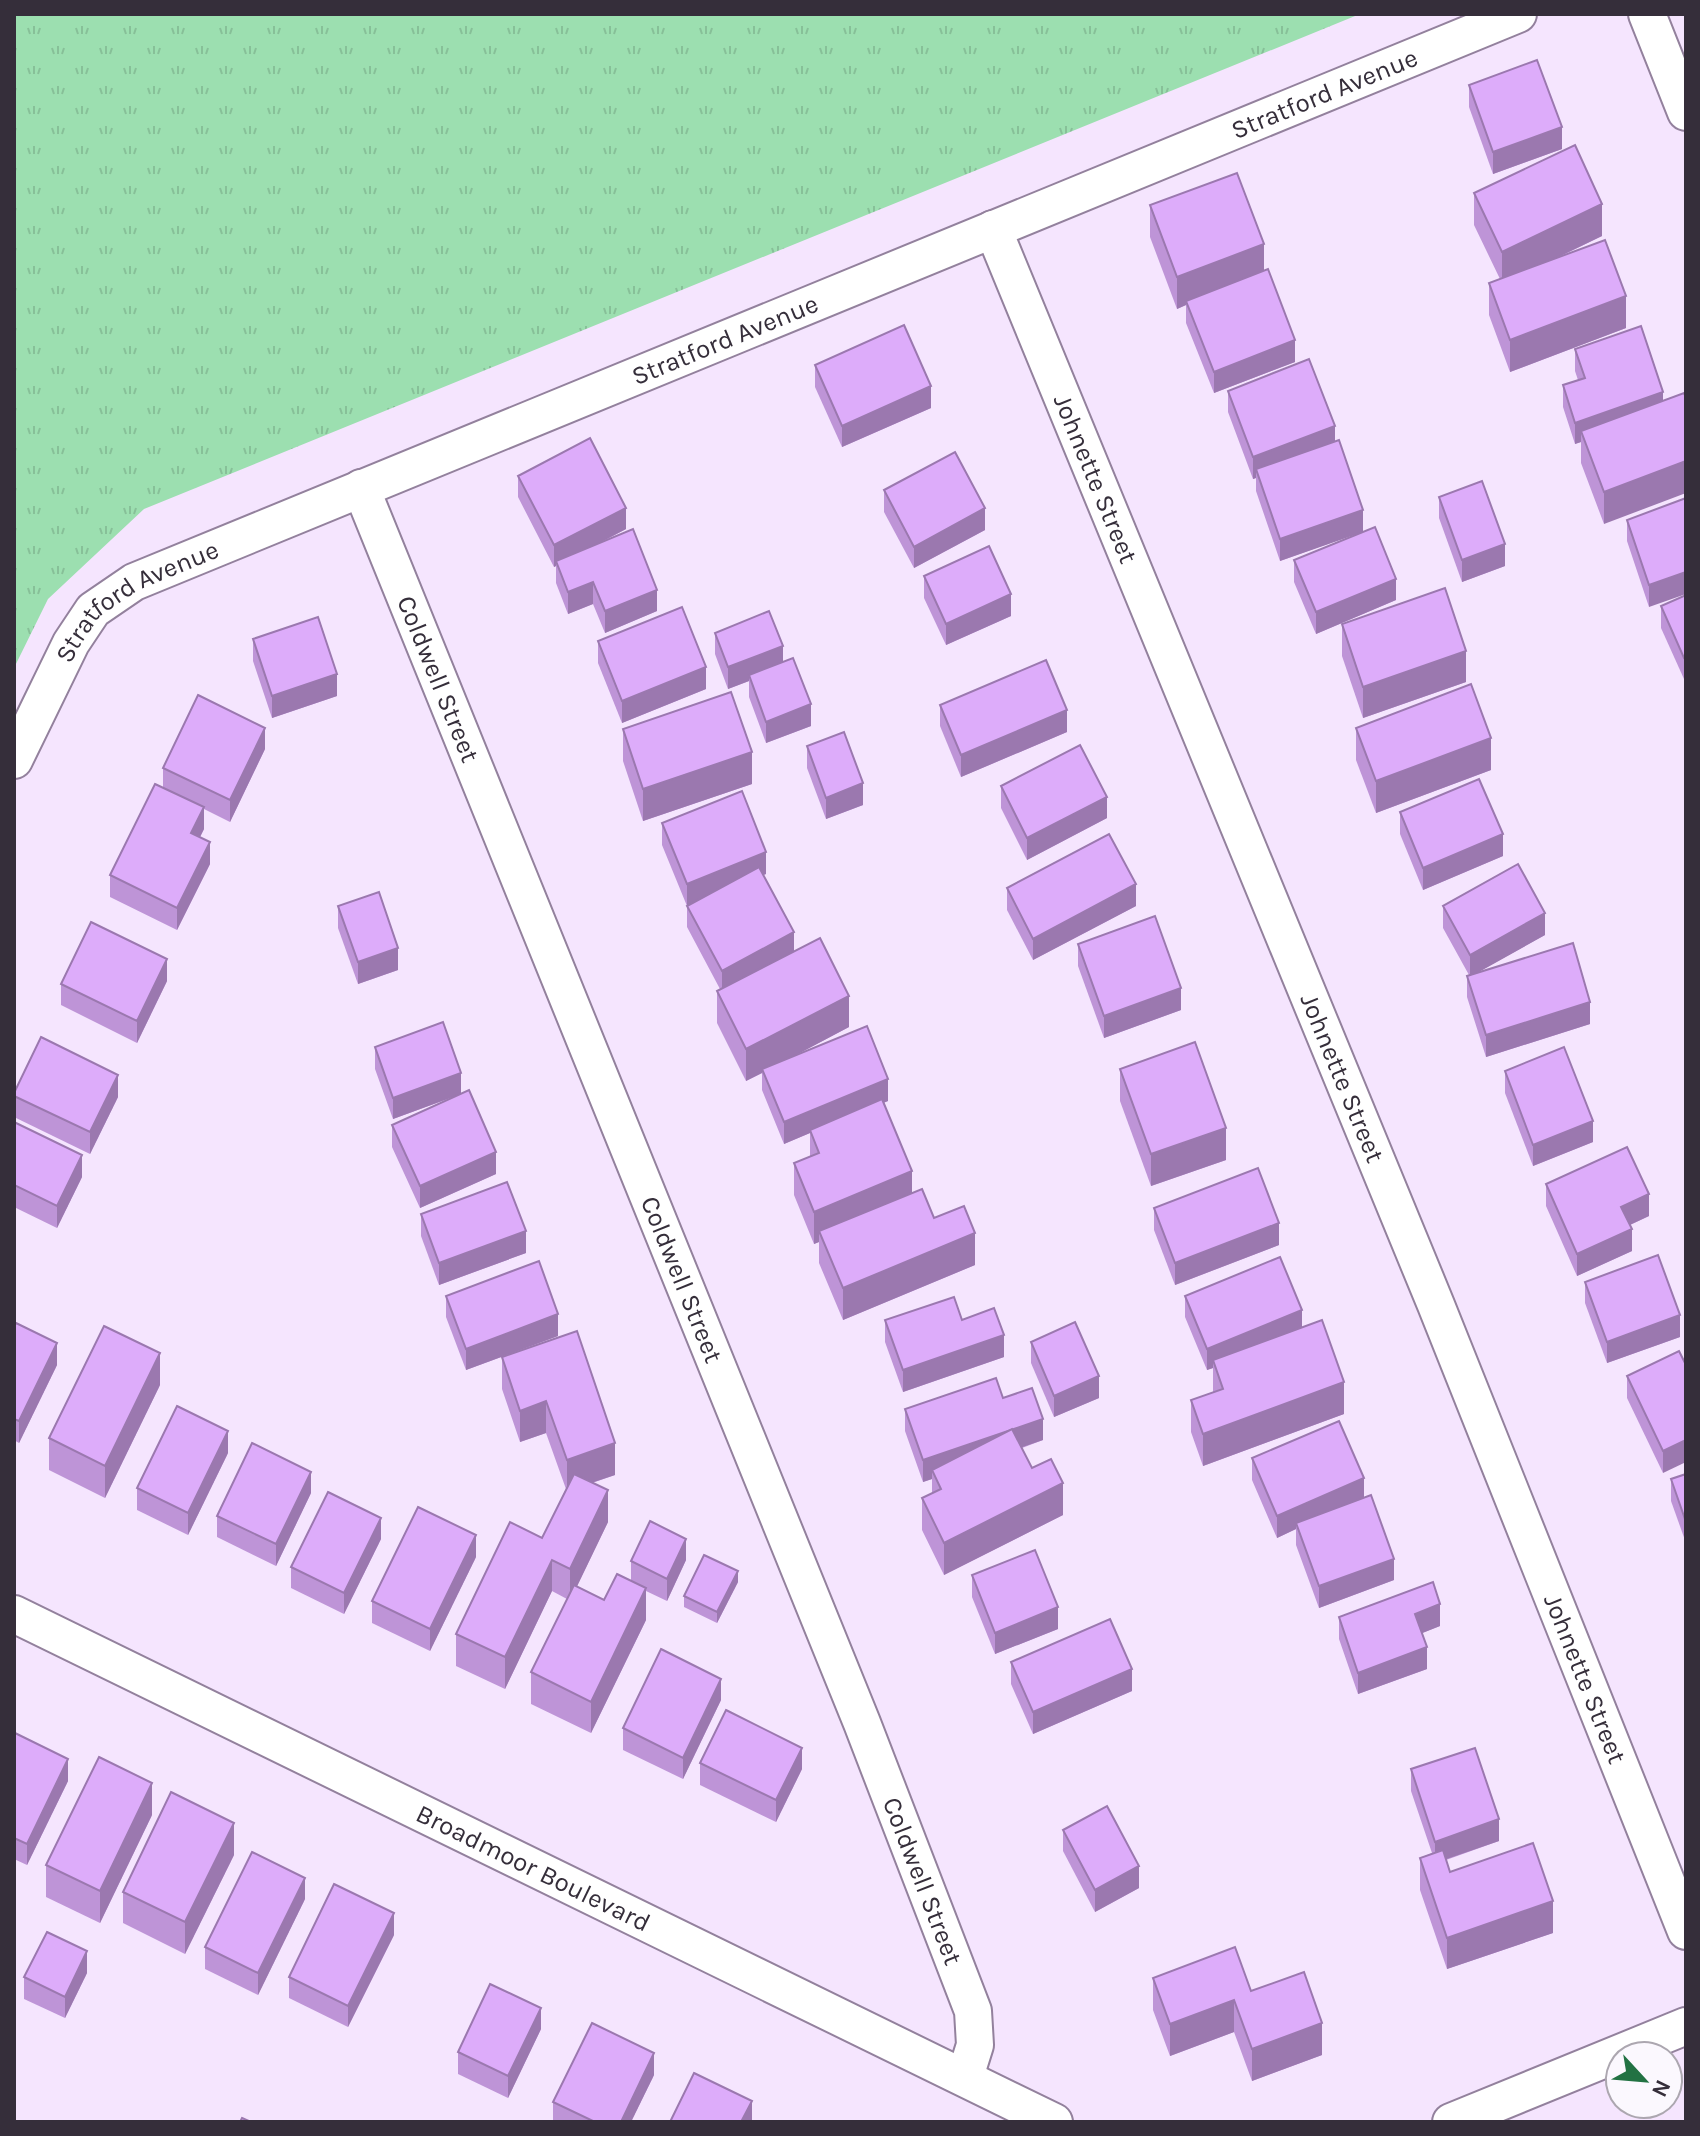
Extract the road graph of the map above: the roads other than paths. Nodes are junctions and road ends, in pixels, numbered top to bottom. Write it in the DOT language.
graph roads {
  1 [pos="1518,14"];
  2 [pos="1647,14"];
  3 [pos="1686,112"];
  4 [pos="993,229"];
  5 [pos="361,488"];
  6 [pos="14,760"];
  7 [pos="14,1614"];
  8 [pos="1686,1931"];
  9 [pos="1686,2026"];
  10 [pos="965,2077"];
  11 [pos="1054,2122"];
  12 [pos="1451,2122"];
  1 -- 4 [label="street, Stratford Avenue"];
  2 -- 3 [label="street"];
  4 -- 5 [label="street, Stratford Avenue"];
  4 -- 8 [label="street, Johnette Street"];
  5 -- 6 [label="street, Stratford Avenue"];
  5 -- 10 [label="street, Coldwell Street"];
  7 -- 10 [label="street, Broadmoor Boulevard"];
  9 -- 12 [label="street"];
  10 -- 11 [label="street, Broadmoor Boulevard"];
}
